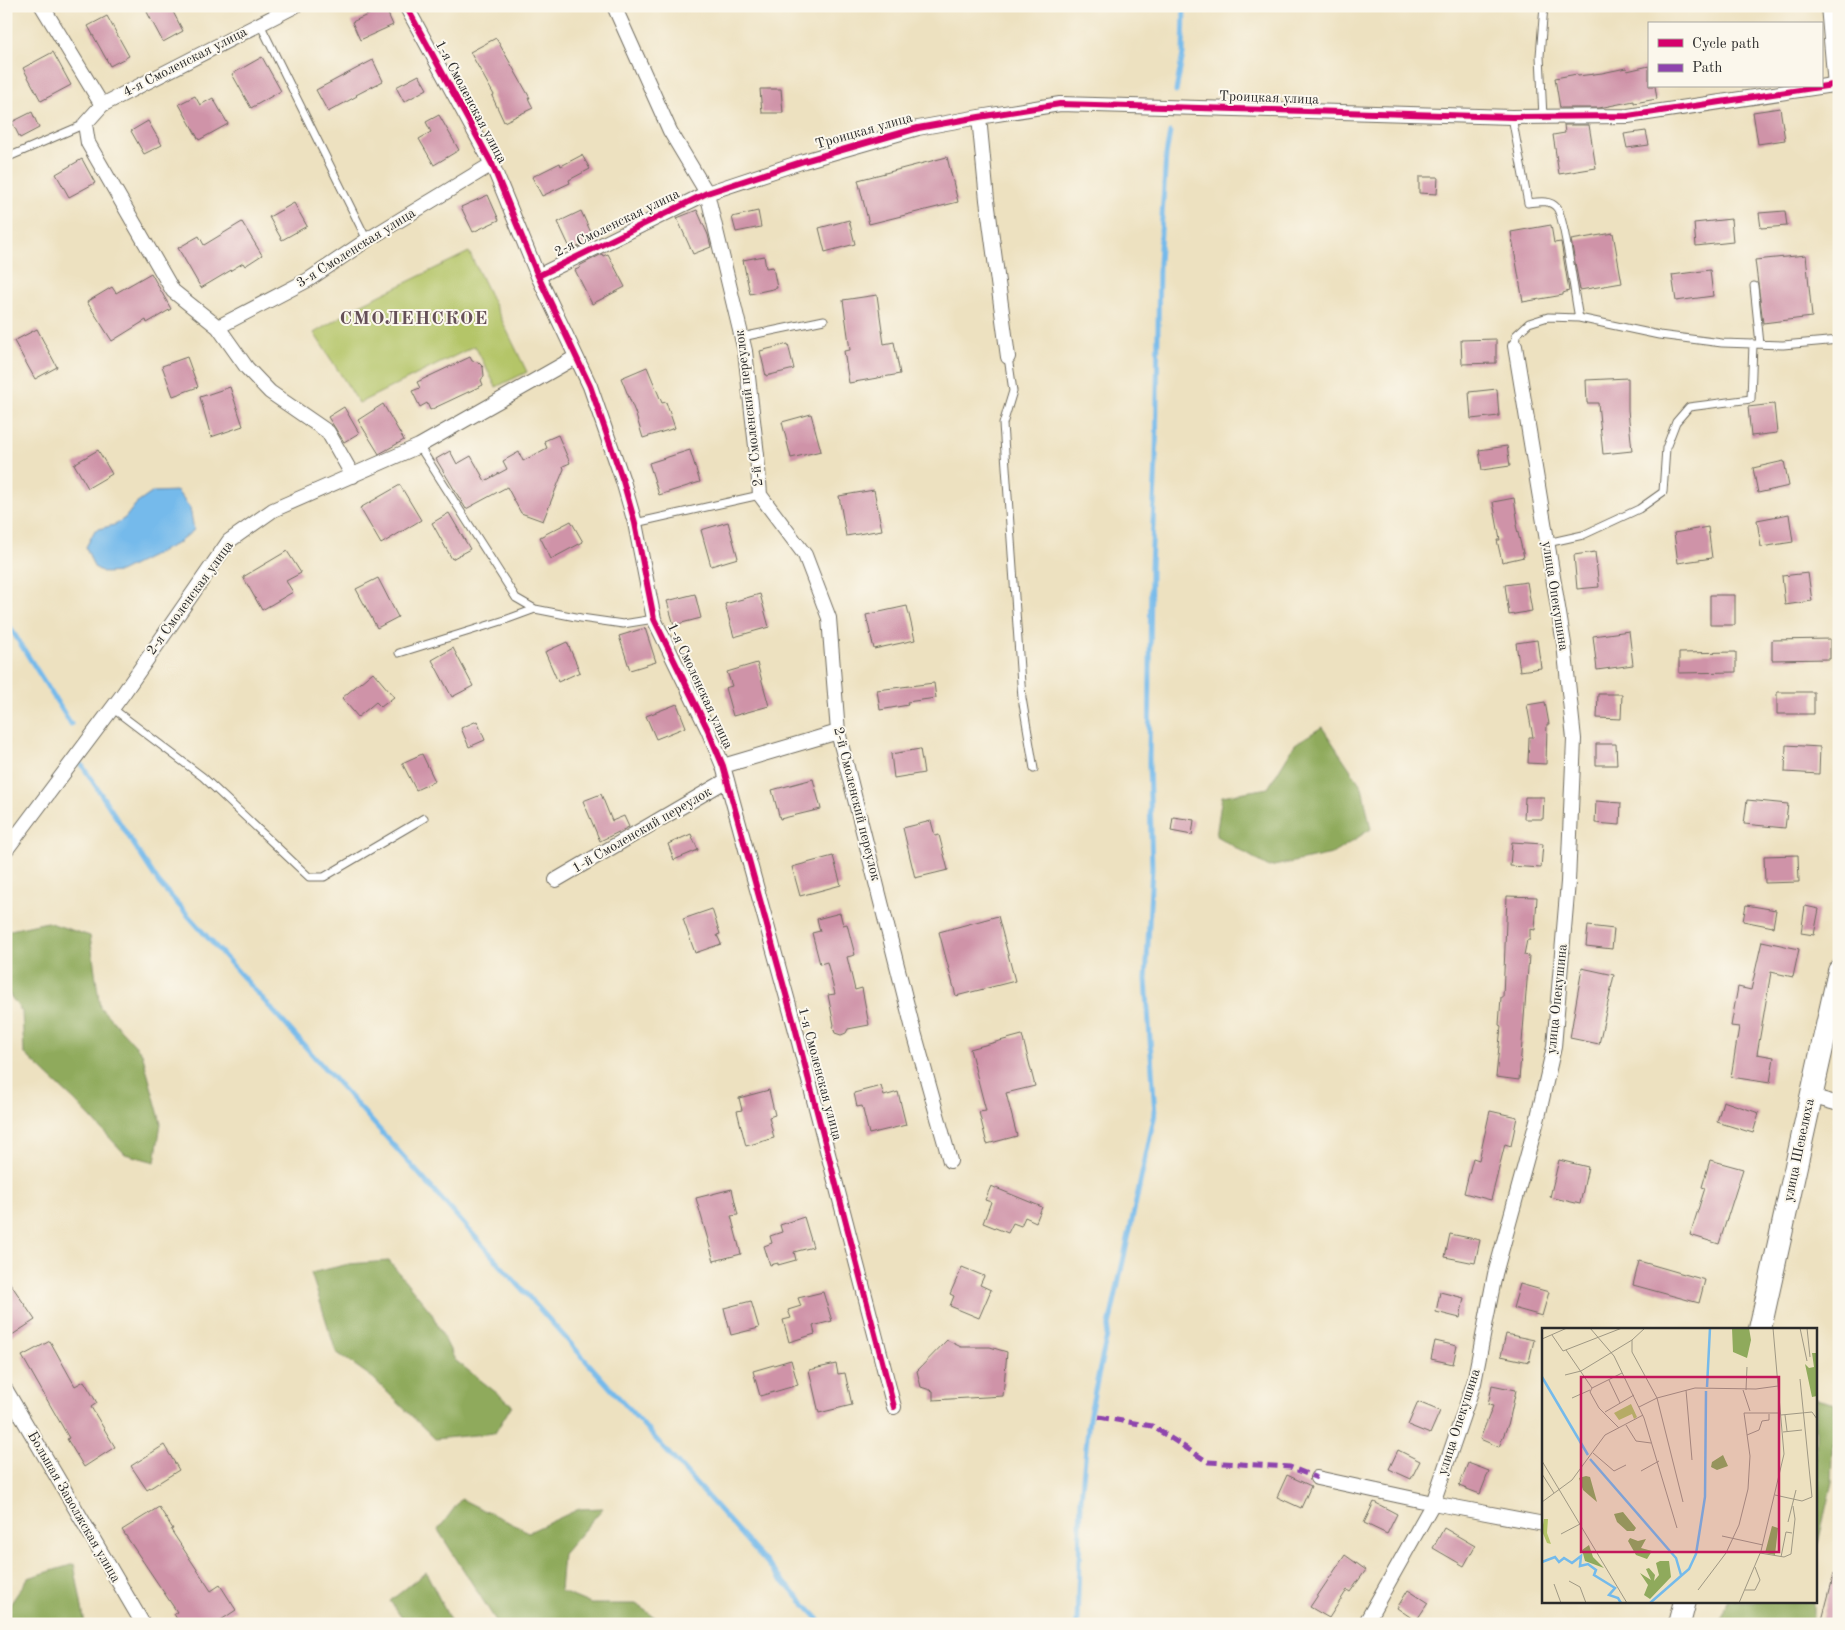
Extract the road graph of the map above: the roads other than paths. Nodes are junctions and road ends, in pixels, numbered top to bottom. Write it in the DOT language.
graph roads {
  1 [pos="42,6"];
  2 [pos="295,6"];
  3 [pos="406,6"];
  4 [pos="614,6"];
  5 [pos="1544,6"];
  6 [pos="1832,6"];
  7 [pos="260,24"];
  8 [pos="1839,85"];
  9 [pos="1822,87"];
  10 [pos="1819,88"];
  11 [pos="102,106"];
  12 [pos="979,117"];
  13 [pos="1543,117"];
  14 [pos="1512,118"];
  15 [pos="85,124"];
  16 [pos="6,158"];
  17 [pos="492,164"];
  18 [pos="707,193"];
  19 [pos="367,240"];
  20 [pos="538,276"];
  21 [pos="1754,286"];
  22 [pos="1578,318"];
  23 [pos="824,320"];
  24 [pos="218,327"];
  25 [pos="742,337"];
  26 [pos="1839,340"];
  27 [pos="1756,344"];
  28 [pos="1515,346"];
  29 [pos="576,357"];
  30 [pos="1008,357"];
  31 [pos="419,446"];
  32 [pos="353,476"];
  33 [pos="760,495"];
  34 [pos="635,523"];
  35 [pos="1547,543"];
  36 [pos="535,609"];
  37 [pos="654,619"];
  38 [pos="399,653"];
  39 [pos="112,708"];
  40 [pos="838,732"];
  41 [pos="723,766"];
  42 [pos="1034,770"];
  43 [pos="727,780"];
  44 [pos="424,818"];
  45 [pos="6,850"];
  46 [pos="556,880"];
  47 [pos="1839,971"];
  48 [pos="1810,1096"];
  49 [pos="1839,1104"];
  50 [pos="950,1161"];
  51 [pos="1760,1328"];
  52 [pos="6,1390"];
  53 [pos="894,1407"];
  54 [pos="1317,1478"];
  55 [pos="1433,1503"];
  56 [pos="1542,1524"];
  57 [pos="1685,1602"];
  58 [pos="143,1624"];
  59 [pos="1365,1624"];
  60 [pos="1678,1624"];
  1 -- 11 [label="street"];
  2 -- 7 [label="street, 4-я Смоленская улица"];
  3 -- 17 [label="street, 1-я Смоленская улица"];
  4 -- 18 [label="street, 2-й Смоленский переулок"];
  5 -- 13 [label="lane"];
  6 -- 8 [label="main road"];
  7 -- 11 [label="street, 4-я Смоленская улица"];
  7 -- 19 [label="lane"];
  8 -- 9 [label="street, Троицкая улица"];
  10 -- 13 [label="street, Троицкая улица"];
  11 -- 15 [label="street, 4-я Смоленская улица"];
  12 -- 14 [label="street, Троицкая улица"];
  12 -- 18 [label="street, Троицкая улица"];
  12 -- 30 [label="street"];
  13 -- 14 [label="street, Троицкая улица"];
  14 -- 22 [label="lane"];
  15 -- 16 [label="lane"];
  15 -- 24 [label="street"];
  17 -- 19 [label="street, 3-я Смоленская улица"];
  17 -- 20 [label="street, 1-я Смоленская улица"];
  18 -- 20 [label="street, 2-я Смоленская улица"];
  18 -- 25 [label="street, 2-й Смоленский переулок"];
  19 -- 24 [label="street, 3-я Смоленская улица"];
  20 -- 29 [label="street, 1-я Смоленская улица"];
  21 -- 27 [label="lane"];
  22 -- 27 [label="lane"];
  22 -- 28 [label="lane"];
  23 -- 25 [label="lane"];
  24 -- 32 [label="street"];
  25 -- 33 [label="street, 2-й Смоленский переулок"];
  26 -- 27 [label="lane"];
  27 -- 35 [label="lane"];
  28 -- 35 [label="street, улица Опекушина"];
  29 -- 31 [label="street, 2-я Смоленская улица"];
  29 -- 34 [label="street, 1-я Смоленская улица"];
  30 -- 42 [label="lane"];
  31 -- 32 [label="street, 2-я Смоленская улица"];
  31 -- 36 [label="lane"];
  32 -- 39 [label="street, 2-я Смоленская улица"];
  33 -- 34 [label="lane"];
  33 -- 40 [label="street, 2-й Смоленский переулок"];
  34 -- 37 [label="street, 1-я Смоленская улица"];
  35 -- 55 [label="street, улица Опекушина"];
  36 -- 37 [label="lane"];
  36 -- 38 [label="lane"];
  37 -- 41 [label="street, 1-я Смоленская улица"];
  39 -- 44 [label="lane"];
  39 -- 45 [label="street, 2-я Смоленская улица"];
  40 -- 41 [label="street"];
  40 -- 50 [label="street, 2-й Смоленский переулок"];
  41 -- 43 [label="street, 1-я Смоленская улица"];
  43 -- 46 [label="street, 1-й Смоленский переулок"];
  43 -- 53 [label="street, 1-я Смоленская улица"];
  47 -- 48 [label="main road, улица Шевелюха"];
  48 -- 49 [label="street"];
  48 -- 51 [label="main road, улица Шевелюха"];
  52 -- 58 [label="street, Большая Заволжская улица"];
  54 -- 55 [label="street"];
  55 -- 56 [label="street"];
  55 -- 59 [label="street, улица Опекушина"];
  57 -- 60 [label="main road"];
}
